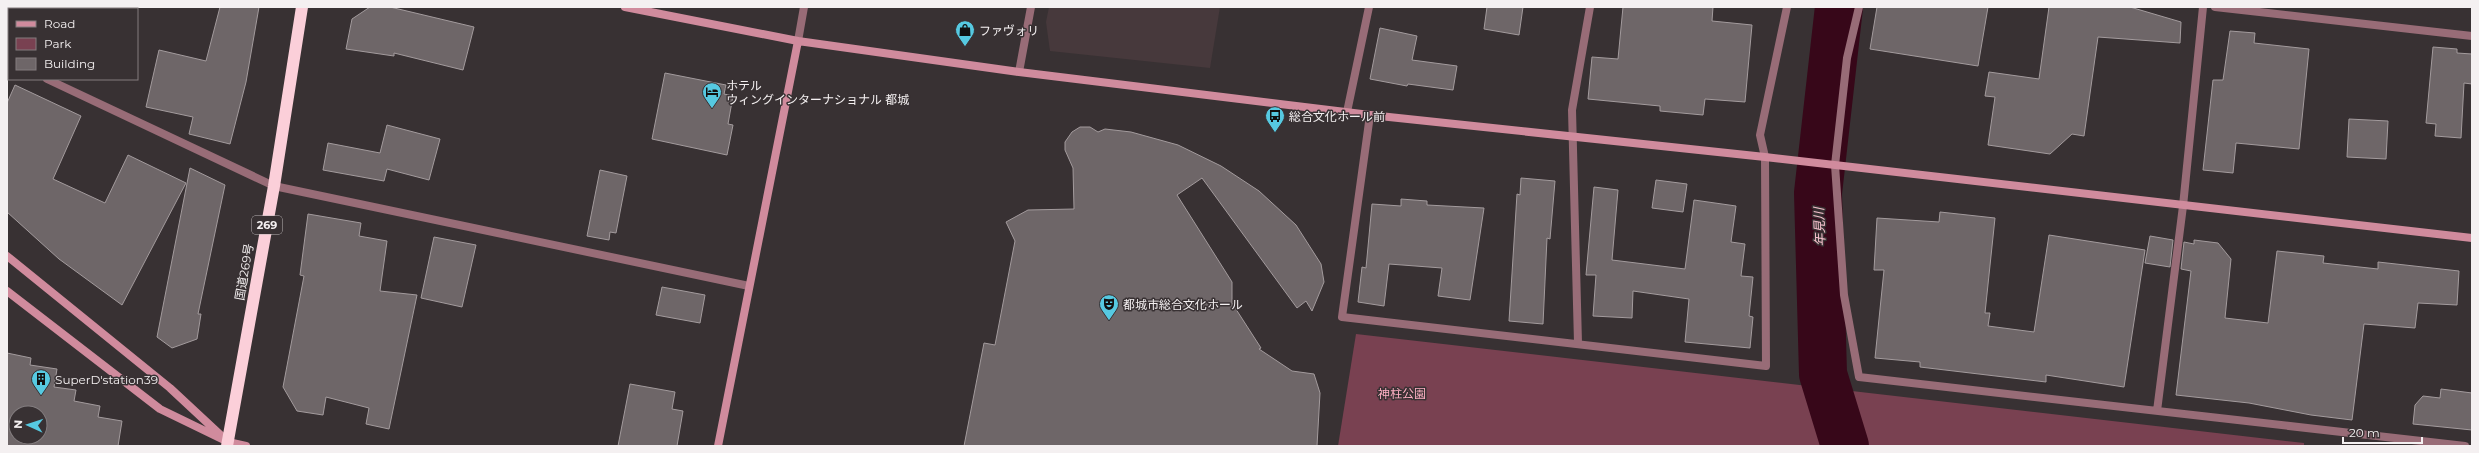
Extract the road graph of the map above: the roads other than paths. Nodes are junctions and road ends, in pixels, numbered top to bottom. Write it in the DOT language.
graph roads {
  1 [pos="302,7"];
  2 [pos="625,7"];
  3 [pos="804,7"];
  4 [pos="1031,7"];
  5 [pos="1369,7"];
  6 [pos="1590,7"];
  7 [pos="1787,7"];
  8 [pos="1859,7"];
  9 [pos="2203,7"];
  10 [pos="2215,7"];
  11 [pos="2472,36"];
  12 [pos="798,41"];
  13 [pos="1019,72"];
  14 [pos="49,80"];
  15 [pos="1347,112"];
  16 [pos="1370,115"];
  17 [pos="1571,136"];
  18 [pos="1765,157"];
  19 [pos="1835,165"];
  20 [pos="274,186"];
  21 [pos="2183,206"];
  22 [pos="2472,238"];
  23 [pos="7,256"];
  24 [pos="750,286"];
  25 [pos="7,291"];
  26 [pos="1578,343"];
  27 [pos="2157,411"];
  28 [pos="228,444"];
  29 [pos="246,446"];
  30 [pos="718,446"];
  31 [pos="2465,446"];
  1 -- 20 [label="highway, 国道269号 / 269"];
  2 -- 12 [label="street"];
  3 -- 12 [label="street"];
  4 -- 13 [label="street"];
  5 -- 15 [label="street"];
  6 -- 17 [label="street"];
  7 -- 18 [label="street"];
  8 -- 19 [label="street"];
  9 -- 21 [label="street"];
  10 -- 11 [label="street"];
  12 -- 13 [label="street"];
  12 -- 24 [label="street"];
  13 -- 15 [label="street"];
  14 -- 20 [label="street"];
  15 -- 16 [label="street"];
  16 -- 17 [label="street"];
  16 -- 26 [label="street"];
  17 -- 18 [label="street"];
  17 -- 26 [label="street"];
  18 -- 19 [label="street"];
  18 -- 26 [label="street"];
  19 -- 21 [label="street"];
  19 -- 27 [label="street"];
  20 -- 24 [label="street"];
  20 -- 28 [label="highway, 国道269号 / 269"];
  21 -- 22 [label="street"];
  21 -- 27 [label="street"];
  23 -- 28 [label="street"];
  24 -- 30 [label="street"];
  25 -- 28 [label="street"];
  27 -- 31 [label="street"];
  28 -- 29 [label="street"];
}
